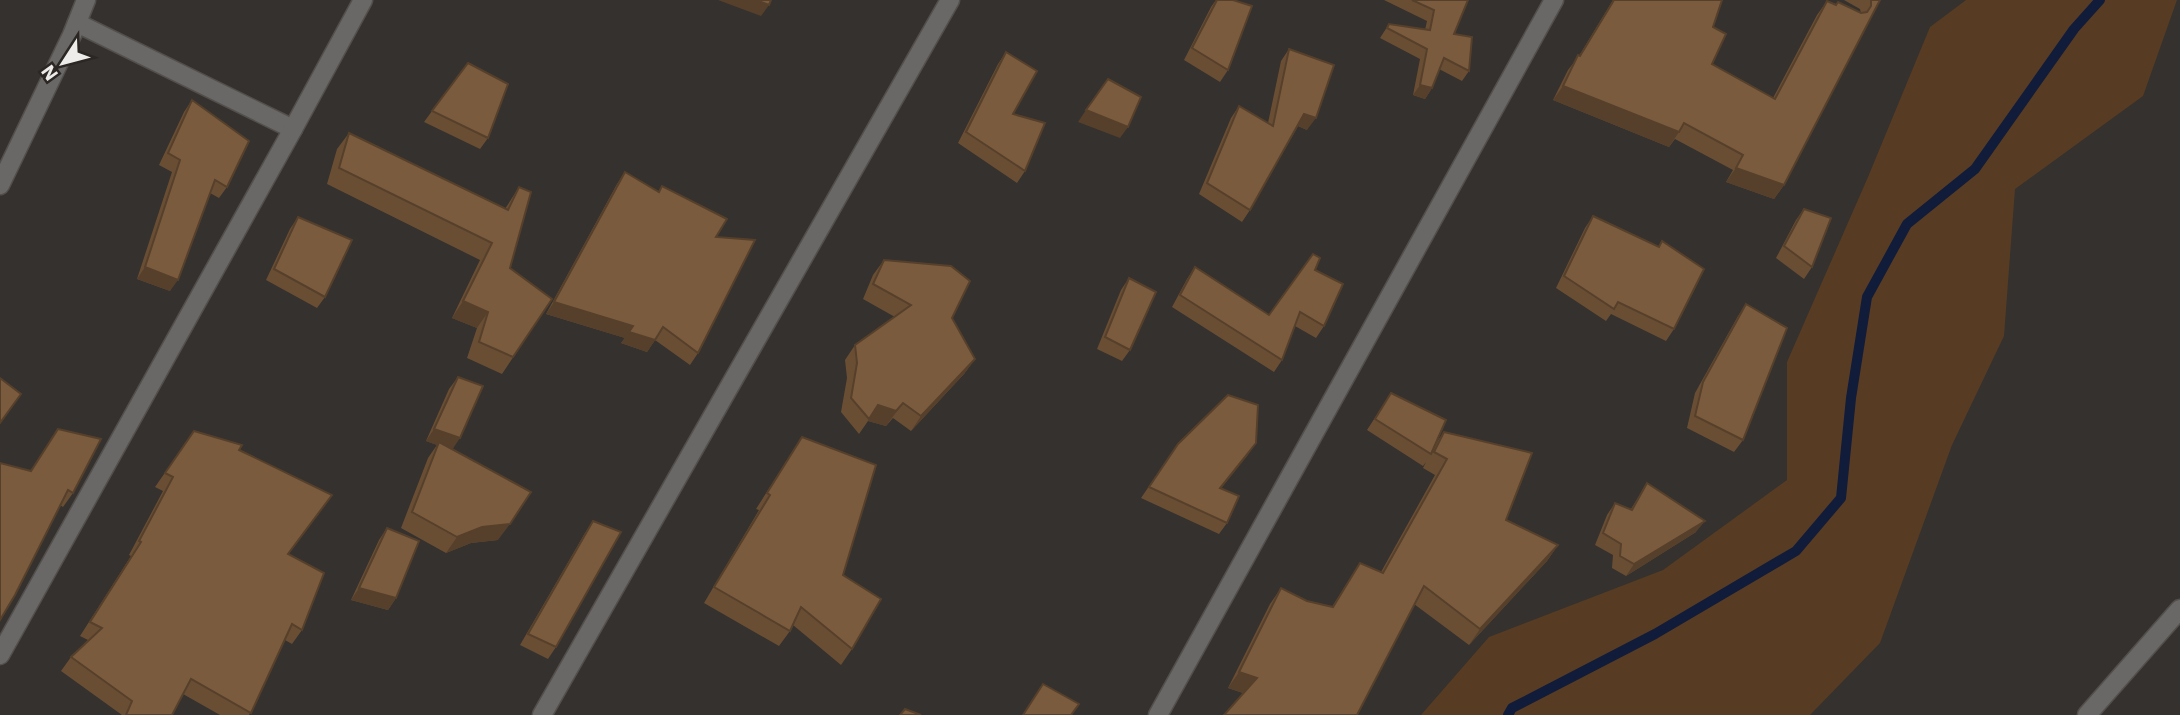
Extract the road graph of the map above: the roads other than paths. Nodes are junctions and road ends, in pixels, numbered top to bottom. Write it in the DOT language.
graph roads {
  1 [pos="86,0"];
  2 [pos="363,0"];
  3 [pos="950,0"];
  4 [pos="1554,0"];
  5 [pos="77,23"];
  6 [pos="293,129"];
  7 [pos="0,185"];
  8 [pos="2180,609"];
  9 [pos="0,655"];
  10 [pos="542,715"];
  11 [pos="1158,715"];
  12 [pos="2087,715"];
  1 -- 5 [label="street"];
  2 -- 6 [label="street"];
  3 -- 10 [label="street"];
  4 -- 11 [label="street"];
  5 -- 6 [label="street"];
  5 -- 7 [label="street"];
  6 -- 9 [label="street"];
  8 -- 12 [label="street"];
}
